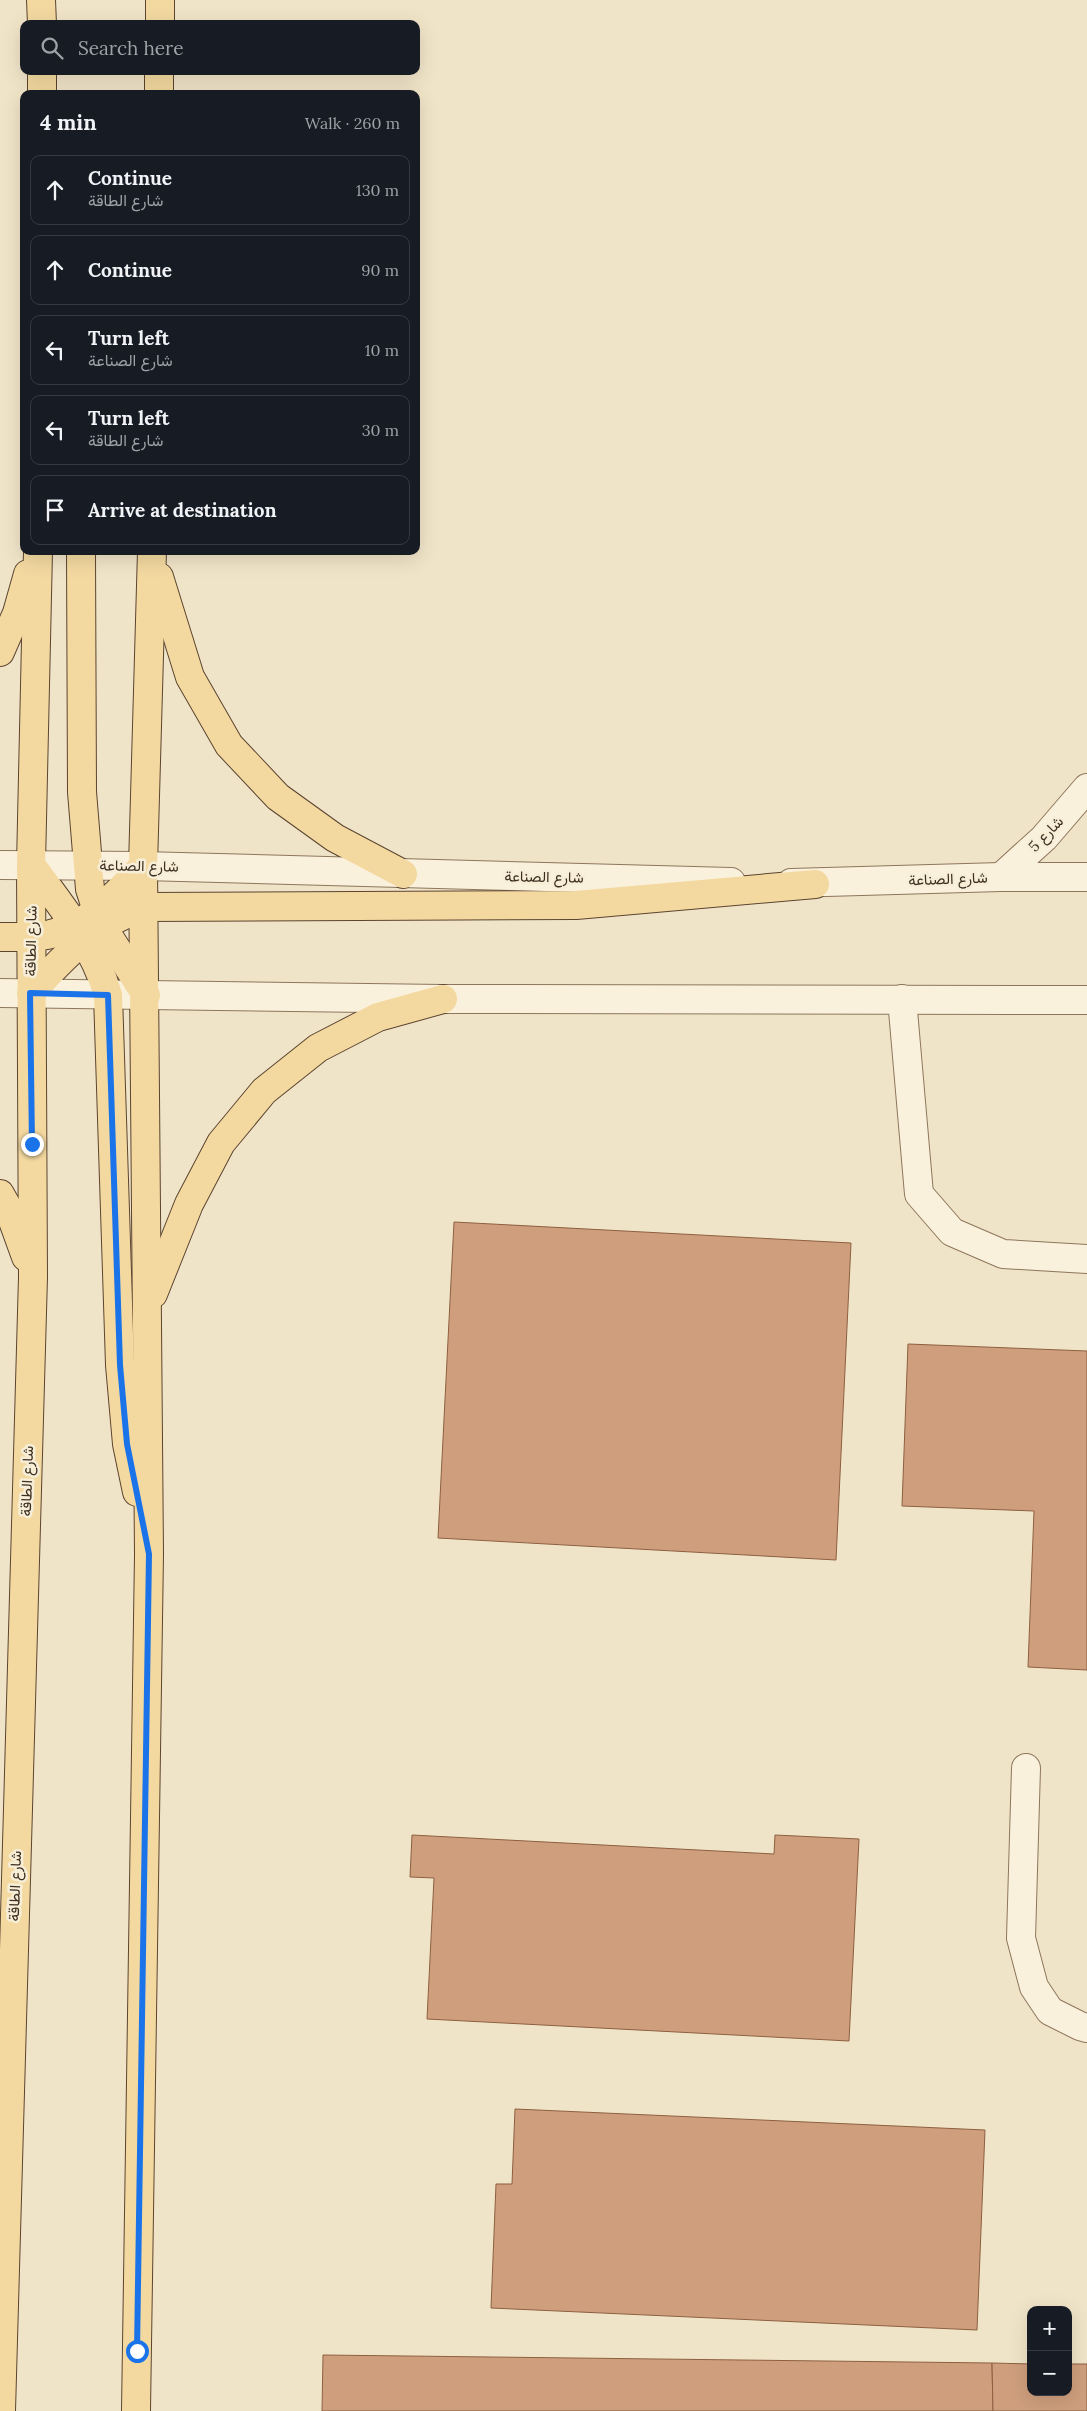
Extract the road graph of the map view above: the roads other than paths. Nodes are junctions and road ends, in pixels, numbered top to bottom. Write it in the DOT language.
graph roads {
  1 [pos="41,0"];
  2 [pos="160,0"];
  3 [pos="42,20"];
  4 [pos="160,20"];
  5 [pos="42,75"];
  6 [pos="159,75"];
  7 [pos="42,90"];
  8 [pos="159,90"];
  9 [pos="36,555"];
  10 [pos="37,555"];
  11 [pos="81,555"];
  12 [pos="152,555"];
  13 [pos="153,555"];
  14 [pos="0,652"];
  15 [pos="1087,788"];
  16 [pos="0,865"];
  17 [pos="31,865"];
  18 [pos="86,865"];
  19 [pos="143,866"];
  20 [pos="403,874"];
  21 [pos="1001,877"];
  22 [pos="1087,877"];
  23 [pos="815,884"];
  24 [pos="145,907"];
  25 [pos="89,926"];
  26 [pos="0,937"];
  27 [pos="32,937"];
  28 [pos="0,993"];
  29 [pos="30,993"];
  30 [pos="108,995"];
  31 [pos="146,995"];
  32 [pos="444,999"];
  33 [pos="902,999"];
  34 [pos="1087,1000"];
  35 [pos="0,1194"];
  36 [pos="1087,1259"];
  37 [pos="33,1277"];
  38 [pos="148,1307"];
  39 [pos="149,1554"];
  40 [pos="1026,1768"];
  41 [pos="8,1868"];
  42 [pos="1087,2028"];
  43 [pos="0,2373"];
  44 [pos="1,2411"];
  45 [pos="136,2411"];
  1 -- 3 [label="main road"];
  2 -- 4 [label="main road"];
  5 -- 7 [label="main road"];
  6 -- 8 [label="main road"];
  9 -- 14 [label="main road"];
  10 -- 17 [label="main road, شارع الطاقة"];
  11 -- 18 [label="main road"];
  12 -- 19 [label="main road"];
  13 -- 20 [label="main road"];
  15 -- 21 [label="street, شارع 5"];
  16 -- 17 [label="street, شارع الصناعة"];
  17 -- 18 [label="street, شارع الصناعة"];
  17 -- 25 [label="main road"];
  17 -- 27 [label="main road, شارع الطاقة"];
  18 -- 19 [label="street, شارع الصناعة"];
  18 -- 25 [label="main road"];
  19 -- 20 [label="street, شارع الصناعة"];
  19 -- 24 [label="main road"];
  19 -- 25 [label="main road"];
  20 -- 23 [label="street, شارع الصناعة"];
  21 -- 22 [label="street, شارع الصناعة"];
  21 -- 23 [label="street, شارع الصناعة"];
  23 -- 24 [label="main road"];
  24 -- 25 [label="main road"];
  24 -- 31 [label="main road"];
  25 -- 27 [label="main road"];
  25 -- 29 [label="main road"];
  25 -- 30 [label="main road"];
  25 -- 31 [label="main road"];
  26 -- 27 [label="main road"];
  27 -- 29 [label="main road, شارع الطاقة"];
  28 -- 29 [label="street"];
  29 -- 30 [label="street"];
  29 -- 37 [label="main road, شارع الطاقة"];
  30 -- 31 [label="street"];
  30 -- 39 [label="main road"];
  31 -- 32 [label="street"];
  31 -- 38 [label="main road"];
  32 -- 33 [label="street"];
  32 -- 38 [label="main road"];
  33 -- 34 [label="street"];
  33 -- 36 [label="street"];
  35 -- 37 [label="main road"];
  37 -- 41 [label="main road, شارع الطاقة"];
  38 -- 39 [label="main road"];
  39 -- 45 [label="main road"];
  40 -- 42 [label="street"];
  41 -- 43 [label="main road, شارع الطاقة"];
  43 -- 44 [label="main road, شارع الطاقة"];
}
